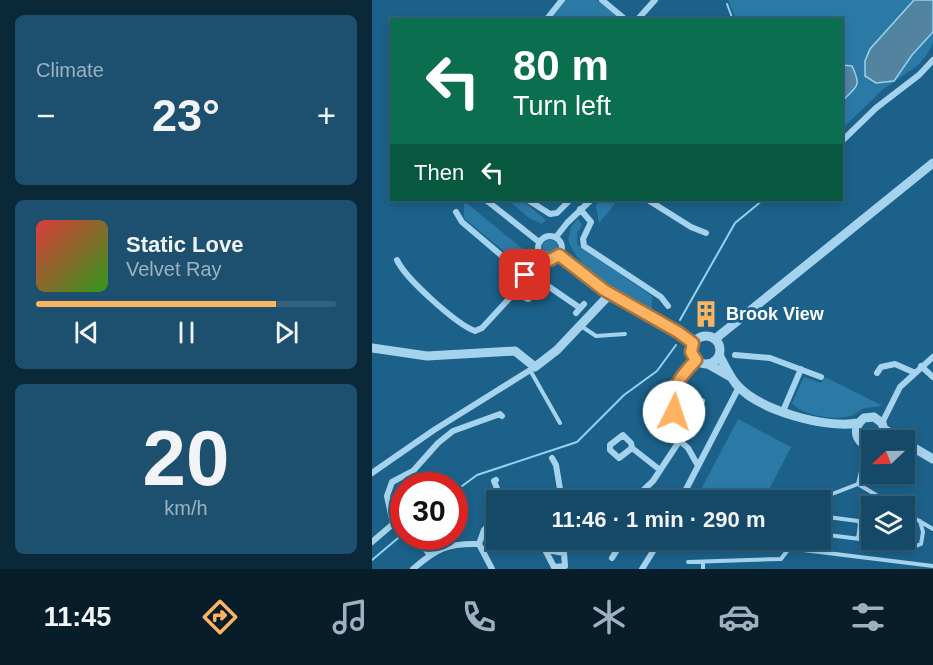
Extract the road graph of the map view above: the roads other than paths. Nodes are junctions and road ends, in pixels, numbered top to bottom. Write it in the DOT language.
graph roads {
  1 [pos="562,0"];
  2 [pos="602,0"];
  3 [pos="655,0"];
  4 [pos="548,18"];
  5 [pos="624,18"];
  6 [pos="640,18"];
  7 [pos="933,60"];
  8 [pos="843,140"];
  9 [pos="933,163"];
  10 [pos="487,201"];
  11 [pos="530,201"];
  12 [pos="569,201"];
  13 [pos="590,201"];
  14 [pos="650,201"];
  15 [pos="580,209"];
  16 [pos="456,212"];
  17 [pos="706,233"];
  18 [pos="556,237"];
  19 [pos="539,242"];
  20 [pos="559,255"];
  21 [pos="543,258"];
  22 [pos="397,260"];
  23 [pos="528,278"];
  24 [pos="515,293"];
  25 [pos="610,294"];
  26 [pos="668,306"];
  27 [pos="580,308"];
  28 [pos="581,326"];
  29 [pos="625,334"];
  30 [pos="715,339"];
  31 [pos="693,343"];
  32 [pos="372,348"];
  33 [pos="719,355"];
  34 [pos="735,355"];
  35 [pos="933,357"];
  36 [pos="696,360"];
  37 [pos="708,364"];
  38 [pos="921,366"];
  39 [pos="532,368"];
  40 [pos="801,369"];
  41 [pos="877,372"];
  42 [pos="913,372"];
  43 [pos="731,377"];
  44 [pos="821,377"];
  45 [pos="933,377"];
  46 [pos="740,387"];
  47 [pos="702,401"];
  48 [pos="783,411"];
  49 [pos="674,412"];
  50 [pos="695,415"];
  51 [pos="502,416"];
  52 [pos="560,423"];
  53 [pos="858,423"];
  54 [pos="880,423"];
  55 [pos="691,425"];
  56 [pos="833,425"];
  57 [pos="880,430"];
  58 [pos="889,430"];
  59 [pos="858,438"];
  60 [pos="861,440"];
  61 [pos="680,441"];
  62 [pos="632,448"];
  63 [pos="915,449"];
  64 [pos="552,458"];
  65 [pos="933,459"];
  66 [pos="698,464"];
  67 [pos="660,470"];
  68 [pos="411,472"];
  69 [pos="372,473"];
  70 [pos="861,473"];
  71 [pos="496,480"];
  72 [pos="858,483"];
  73 [pos="390,486"];
  74 [pos="497,490"];
  75 [pos="559,490"];
  76 [pos="644,490"];
  77 [pos="685,490"];
  78 [pos="831,494"];
  79 [pos="879,496"];
  80 [pos="390,514"];
  81 [pos="831,517"];
  82 [pos="915,518"];
  83 [pos="920,521"];
  84 [pos="390,527"];
  85 [pos="486,528"];
  86 [pos="933,529"];
  87 [pos="831,535"];
  88 [pos="858,539"];
  89 [pos="372,542"];
  90 [pos="479,544"];
  91 [pos="426,550"];
  92 [pos="617,550"];
  93 [pos="654,550"];
  94 [pos="788,550"];
  95 [pos="813,550"];
  96 [pos="429,554"];
  97 [pos="612,558"];
  98 [pos="688,562"];
  99 [pos="703,562"];
  100 [pos="933,566"];
  101 [pos="413,569"];
  102 [pos="492,569"];
  103 [pos="642,569"];
  104 [pos="703,569"];
  1 -- 4 [label="street"];
  2 -- 5 [label="street"];
  3 -- 6 [label="street"];
  7 -- 8 [label="street"];
  9 -- 30 [label="street"];
  10 -- 19 [label="street"];
  11 -- 12 [label="street"];
  13 -- 15 [label="street"];
  14 -- 17 [label="street"];
  15 -- 18 [label="street"];
  15 -- 26 [label="street"];
  16 -- 23 [label="street"];
  18 -- 19 [label="street"];
  18 -- 20 [label="street"];
  19 -- 21 [label="street"];
  20 -- 21 [label="street"];
  20 -- 25 [label="street"];
  21 -- 23 [label="street"];
  22 -- 24 [label="street"];
  23 -- 24 [label="street"];
  24 -- 27 [label="street"];
  25 -- 28 [label="street"];
  25 -- 31 [label="street"];
  28 -- 29 [label="lane"];
  28 -- 39 [label="street"];
  30 -- 31 [label="street"];
  30 -- 33 [label="street"];
  31 -- 36 [label="street"];
  32 -- 39 [label="street"];
  33 -- 37 [label="street"];
  33 -- 43 [label="street"];
  34 -- 40 [label="street"];
  35 -- 38 [label="street"];
  36 -- 37 [label="street"];
  36 -- 49 [label="street"];
  37 -- 43 [label="street"];
  38 -- 42 [label="street"];
  38 -- 45 [label="street"];
  39 -- 52 [label="lane"];
  39 -- 69 [label="street"];
  40 -- 44 [label="street"];
  40 -- 48 [label="street"];
  41 -- 42 [label="street"];
  42 -- 54 [label="street"];
  43 -- 46 [label="street"];
  46 -- 48 [label="street"];
  46 -- 66 [label="street"];
  47 -- 50 [label="street"];
  48 -- 56 [label="street"];
  49 -- 50 [label="street"];
  49 -- 61 [label="street"];
  50 -- 55 [label="street"];
  51 -- 68 [label="street"];
  53 -- 54 [label="street"];
  53 -- 56 [label="street"];
  53 -- 59 [label="street"];
  54 -- 57 [label="street"];
  54 -- 58 [label="street"];
  56 -- 59 [label="street"];
  59 -- 60 [label="street"];
  61 -- 66 [label="street"];
  61 -- 67 [label="street"];
  62 -- 67 [label="street"];
  63 -- 65 [label="street"];
  64 -- 75 [label="street"];
  66 -- 77 [label="street"];
  67 -- 76 [label="street"];
  70 -- 72 [label="lane"];
  71 -- 74 [label="street"];
  72 -- 78 [label="lane"];
  72 -- 79 [label="lane"];
  73 -- 80 [label="street"];
  81 -- 88 [label="lane"];
  82 -- 83 [label="lane"];
  83 -- 86 [label="lane"];
  83 -- 88 [label="lane"];
  84 -- 89 [label="street"];
  85 -- 90 [label="street"];
  87 -- 88 [label="lane"];
  90 -- 96 [label="street"];
  90 -- 102 [label="street"];
  91 -- 96 [label="street"];
  92 -- 97 [label="street"];
  93 -- 103 [label="street"];
  94 -- 99 [label="lane"];
  95 -- 100 [label="lane"];
  96 -- 101 [label="street"];
  98 -- 99 [label="lane"];
  99 -- 104 [label="lane"];
}
